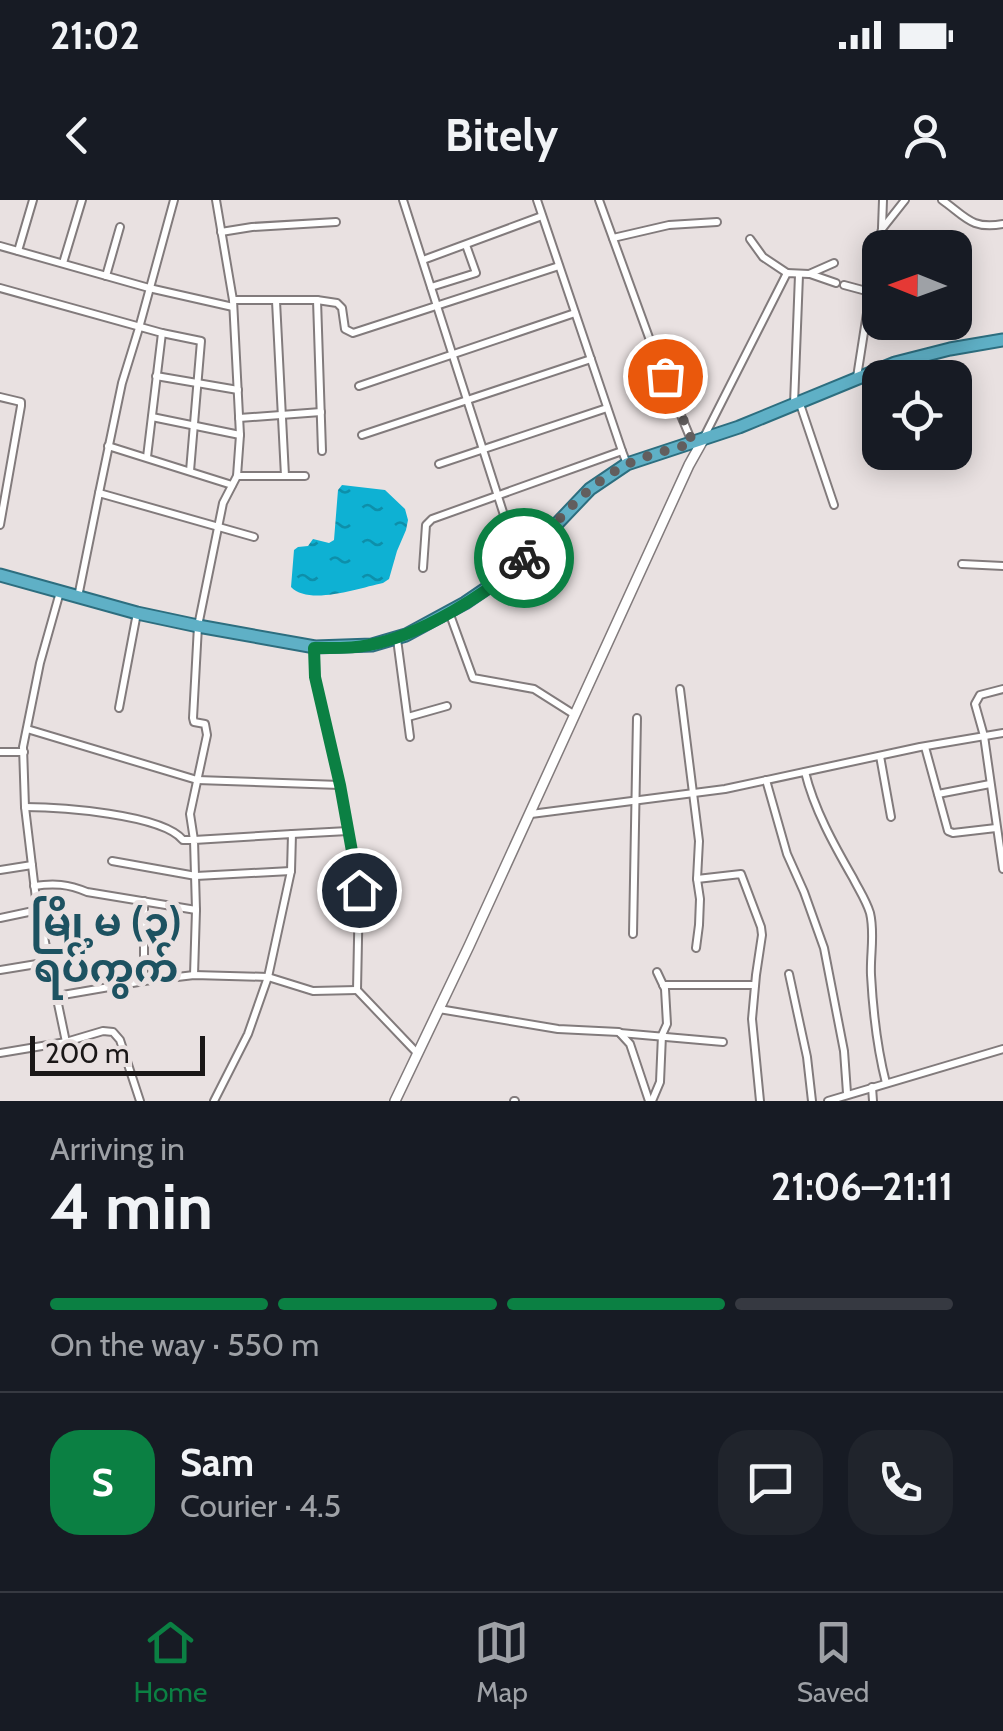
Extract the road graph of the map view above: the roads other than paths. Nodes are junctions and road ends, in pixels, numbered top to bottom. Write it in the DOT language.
graph roads {
  1 [pos="33,200"];
  2 [pos="82,200"];
  3 [pos="174,200"];
  4 [pos="216,200"];
  5 [pos="403,200"];
  6 [pos="537,200"];
  7 [pos="599,200"];
  8 [pos="882,200"];
  9 [pos="905,200"];
  10 [pos="942,200"];
  11 [pos="542,216"];
  12 [pos="336,222"];
  13 [pos="717,222"];
  14 [pos="1003,224"];
  15 [pos="120,227"];
  16 [pos="882,230"];
  17 [pos="221,232"];
  18 [pos="613,238"];
  19 [pos="750,239"];
  20 [pos="466,245"];
  21 [pos="0,246"];
  22 [pos="18,251"];
  23 [pos="423,260"];
  24 [pos="834,263"];
  25 [pos="63,264"];
  26 [pos="559,266"];
  27 [pos="786,273"];
  28 [pos="808,274"];
  29 [pos="799,275"];
  30 [pos="106,276"];
  31 [pos="431,287"];
  32 [pos="0,288"];
  33 [pos="149,288"];
  34 [pos="862,290"];
  35 [pos="317,300"];
  36 [pos="276,301"];
  37 [pos="233,304"];
  38 [pos="436,305"];
  39 [pos="575,313"];
  40 [pos="139,328"];
  41 [pos="162,333"];
  42 [pos="863,340"];
  43 [pos="1003,340"];
  44 [pos="453,353"];
  45 [pos="591,359"];
  46 [pos="156,376"];
  47 [pos="857,378"];
  48 [pos="199,383"];
  49 [pos="360,386"];
  50 [pos="238,390"];
  51 [pos="0,397"];
  52 [pos="468,400"];
  53 [pos="797,404"];
  54 [pos="608,408"];
  55 [pos="322,412"];
  56 [pos="282,414"];
  57 [pos="152,417"];
  58 [pos="239,418"];
  59 [pos="195,426"];
  60 [pos="240,436"];
  61 [pos="362,436"];
  62 [pos="698,441"];
  63 [pos="108,446"];
  64 [pos="678,448"];
  65 [pos="484,449"];
  66 [pos="322,451"];
  67 [pos="622,451"];
  68 [pos="148,457"];
  69 [pos="439,464"];
  70 [pos="627,464"];
  71 [pos="689,465"];
  72 [pos="190,471"];
  73 [pos="237,476"];
  74 [pos="285,476"];
  75 [pos="305,476"];
  76 [pos="232,485"];
  77 [pos="99,493"];
  78 [pos="499,495"];
  79 [pos="834,505"];
  80 [pos="0,526"];
  81 [pos="217,528"];
  82 [pos="254,538"];
  83 [pos="520,563"];
  84 [pos="962,564"];
  85 [pos="1003,566"];
  86 [pos="423,568"];
  87 [pos="0,575"];
  88 [pos="60,592"];
  89 [pos="78,597"];
  90 [pos="449,612"];
  91 [pos="138,613"];
  92 [pos="198,626"];
  93 [pos="397,638"];
  94 [pos="314,648"];
  95 [pos="680,689"];
  96 [pos="1003,689"];
  97 [pos="448,706"];
  98 [pos="119,708"];
  99 [pos="575,715"];
  100 [pos="408,717"];
  101 [pos="637,718"];
  102 [pos="27,729"];
  103 [pos="1003,733"];
  104 [pos="984,736"];
  105 [pos="410,737"];
  106 [pos="925,746"];
  107 [pos="0,752"];
  108 [pos="24,752"];
  109 [pos="880,756"];
  110 [pos="805,772"];
  111 [pos="197,780"];
  112 [pos="766,780"];
  113 [pos="990,784"];
  114 [pos="340,785"];
  115 [pos="692,793"];
  116 [pos="938,794"];
  117 [pos="635,800"];
  118 [pos="24,807"];
  119 [pos="530,814"];
  120 [pos="891,817"];
  121 [pos="996,828"];
  122 [pos="348,830"];
  123 [pos="292,834"];
  124 [pos="194,840"];
  125 [pos="112,860"];
  126 [pos="32,866"];
  127 [pos="1003,868"];
  128 [pos="0,870"];
  129 [pos="291,870"];
  130 [pos="196,876"];
  131 [pos="697,879"];
  132 [pos="34,886"];
  133 [pos="144,901"];
  134 [pos="38,910"];
  135 [pos="196,910"];
  136 [pos="0,918"];
  137 [pos="634,934"];
  138 [pos="696,948"];
  139 [pos="49,962"];
  140 [pos="0,970"];
  141 [pos="657,972"];
  142 [pos="789,974"];
  143 [pos="194,975"];
  144 [pos="268,977"];
  145 [pos="144,981"];
  146 [pos="663,985"];
  147 [pos="755,985"];
  148 [pos="356,990"];
  149 [pos="56,996"];
  150 [pos="439,1008"];
  151 [pos="619,1032"];
  152 [pos="662,1036"];
  153 [pos="66,1042"];
  154 [pos="723,1042"];
  155 [pos="1003,1049"];
  156 [pos="0,1053"];
  157 [pos="418,1054"];
  158 [pos="886,1083"];
  159 [pos="872,1087"];
  160 [pos="848,1094"];
  161 [pos="140,1101"];
  162 [pos="214,1101"];
  163 [pos="396,1101"];
  164 [pos="651,1101"];
  165 [pos="760,1101"];
  166 [pos="812,1101"];
  167 [pos="828,1101"];
  168 [pos="873,1101"];
  1 -- 22 [label="street"];
  2 -- 25 [label="street"];
  3 -- 33 [label="street"];
  4 -- 17 [label="street"];
  5 -- 23 [label="street"];
  6 -- 11 [label="street"];
  7 -- 18 [label="street"];
  8 -- 16 [label="street"];
  9 -- 16 [label="street"];
  10 -- 14 [label="street"];
  11 -- 20 [label="street"];
  11 -- 26 [label="street"];
  12 -- 17 [label="street"];
  13 -- 18 [label="street"];
  15 -- 30 [label="street"];
  17 -- 37 [label="street"];
  18 -- 62 [label="street"];
  19 -- 27 [label="street"];
  20 -- 23 [label="street"];
  20 -- 31 [label="street"];
  21 -- 22 [label="street"];
  22 -- 25 [label="street"];
  23 -- 31 [label="street"];
  24 -- 28 [label="street"];
  25 -- 30 [label="street"];
  26 -- 38 [label="street"];
  26 -- 39 [label="street"];
  27 -- 29 [label="street"];
  27 -- 62 [label="street"];
  28 -- 29 [label="street"];
  28 -- 34 [label="street"];
  29 -- 53 [label="street"];
  30 -- 33 [label="street"];
  31 -- 38 [label="street"];
  32 -- 40 [label="street"];
  33 -- 37 [label="street"];
  33 -- 40 [label="street"];
  35 -- 36 [label="street"];
  35 -- 38 [label="street"];
  35 -- 55 [label="street"];
  36 -- 37 [label="street"];
  36 -- 56 [label="street"];
  37 -- 50 [label="street"];
  38 -- 44 [label="street"];
  39 -- 44 [label="street"];
  39 -- 45 [label="street"];
  40 -- 41 [label="street"];
  40 -- 63 [label="street"];
  41 -- 46 [label="street"];
  41 -- 48 [label="street"];
  42 -- 47 [label="street"];
  43 -- 47 [label="highway"];
  44 -- 49 [label="street"];
  44 -- 52 [label="street"];
  45 -- 52 [label="street"];
  45 -- 54 [label="street"];
  46 -- 48 [label="street"];
  46 -- 57 [label="street"];
  47 -- 53 [label="highway"];
  48 -- 50 [label="street"];
  48 -- 59 [label="street"];
  50 -- 58 [label="street"];
  51 -- 80 [label="street"];
  52 -- 61 [label="street"];
  52 -- 65 [label="street"];
  53 -- 62 [label="highway"];
  53 -- 79 [label="street"];
  54 -- 65 [label="street"];
  54 -- 67 [label="street"];
  55 -- 56 [label="street"];
  55 -- 66 [label="street"];
  56 -- 58 [label="street"];
  56 -- 74 [label="street"];
  57 -- 59 [label="street"];
  57 -- 68 [label="street"];
  58 -- 60 [label="street"];
  59 -- 60 [label="street"];
  59 -- 72 [label="street"];
  60 -- 73 [label="street"];
  62 -- 64 [label="highway"];
  62 -- 71 [label="main road"];
  63 -- 68 [label="street"];
  63 -- 77 [label="street"];
  64 -- 70 [label="highway"];
  64 -- 71 [label="main road"];
  65 -- 69 [label="street"];
  65 -- 78 [label="street"];
  67 -- 70 [label="street"];
  67 -- 78 [label="street"];
  68 -- 72 [label="street"];
  70 -- 83 [label="highway"];
  71 -- 99 [label="main road"];
  72 -- 76 [label="street"];
  73 -- 74 [label="street"];
  73 -- 76 [label="street"];
  74 -- 75 [label="street"];
  76 -- 81 [label="street"];
  77 -- 81 [label="street"];
  77 -- 89 [label="street"];
  78 -- 83 [label="street"];
  78 -- 86 [label="street"];
  81 -- 82 [label="street"];
  81 -- 92 [label="street"];
  83 -- 90 [label="highway"];
  84 -- 85 [label="street"];
  87 -- 88 [label="highway"];
  88 -- 89 [label="highway"];
  88 -- 102 [label="street"];
  89 -- 91 [label="highway"];
  90 -- 93 [label="highway"];
  90 -- 99 [label="street"];
  91 -- 92 [label="highway"];
  91 -- 98 [label="street"];
  92 -- 94 [label="highway"];
  92 -- 111 [label="street"];
  93 -- 94 [label="highway"];
  93 -- 100 [label="street"];
  94 -- 114 [label="street"];
  95 -- 115 [label="street"];
  96 -- 104 [label="street"];
  97 -- 100 [label="street"];
  99 -- 119 [label="main road"];
  100 -- 105 [label="street"];
  101 -- 117 [label="street"];
  102 -- 108 [label="street"];
  102 -- 111 [label="street"];
  103 -- 104 [label="street"];
  104 -- 106 [label="street"];
  104 -- 113 [label="street"];
  106 -- 109 [label="street"];
  106 -- 116 [label="street"];
  107 -- 108 [label="street"];
  108 -- 118 [label="street"];
  109 -- 110 [label="street"];
  109 -- 120 [label="street"];
  110 -- 112 [label="street"];
  110 -- 158 [label="street"];
  111 -- 114 [label="street"];
  111 -- 124 [label="street"];
  112 -- 115 [label="street"];
  112 -- 160 [label="street"];
  113 -- 116 [label="street"];
  113 -- 121 [label="street"];
  114 -- 122 [label="street"];
  115 -- 117 [label="street"];
  115 -- 131 [label="street"];
  116 -- 121 [label="street"];
  117 -- 119 [label="street"];
  117 -- 137 [label="street"];
  118 -- 124 [label="street"];
  118 -- 126 [label="street"];
  119 -- 150 [label="main road"];
  121 -- 127 [label="street"];
  122 -- 123 [label="street"];
  122 -- 148 [label="street"];
  123 -- 124 [label="street"];
  123 -- 129 [label="street"];
  124 -- 130 [label="street"];
  125 -- 130 [label="street"];
  126 -- 128 [label="street"];
  126 -- 132 [label="street"];
  129 -- 130 [label="street"];
  129 -- 144 [label="street"];
  130 -- 135 [label="street"];
  131 -- 138 [label="street"];
  131 -- 147 [label="street"];
  132 -- 133 [label="street"];
  132 -- 134 [label="street"];
  133 -- 135 [label="street"];
  133 -- 145 [label="street"];
  134 -- 136 [label="street"];
  134 -- 139 [label="street"];
  135 -- 143 [label="street"];
  139 -- 140 [label="street"];
  139 -- 149 [label="street"];
  141 -- 146 [label="street"];
  142 -- 166 [label="street"];
  143 -- 144 [label="street"];
  143 -- 145 [label="street"];
  144 -- 148 [label="street"];
  144 -- 162 [label="street"];
  145 -- 149 [label="street"];
  146 -- 147 [label="street"];
  146 -- 152 [label="street"];
  147 -- 165 [label="street"];
  148 -- 157 [label="street"];
  149 -- 153 [label="street"];
  150 -- 151 [label="street"];
  150 -- 157 [label="main road"];
  151 -- 152 [label="street"];
  151 -- 164 [label="street"];
  152 -- 154 [label="street"];
  152 -- 164 [label="street"];
  153 -- 156 [label="street"];
  153 -- 161 [label="street"];
  155 -- 158 [label="street"];
  157 -- 163 [label="main road"];
  158 -- 159 [label="street"];
  159 -- 160 [label="street"];
  159 -- 168 [label="street"];
  160 -- 167 [label="street"];
}
